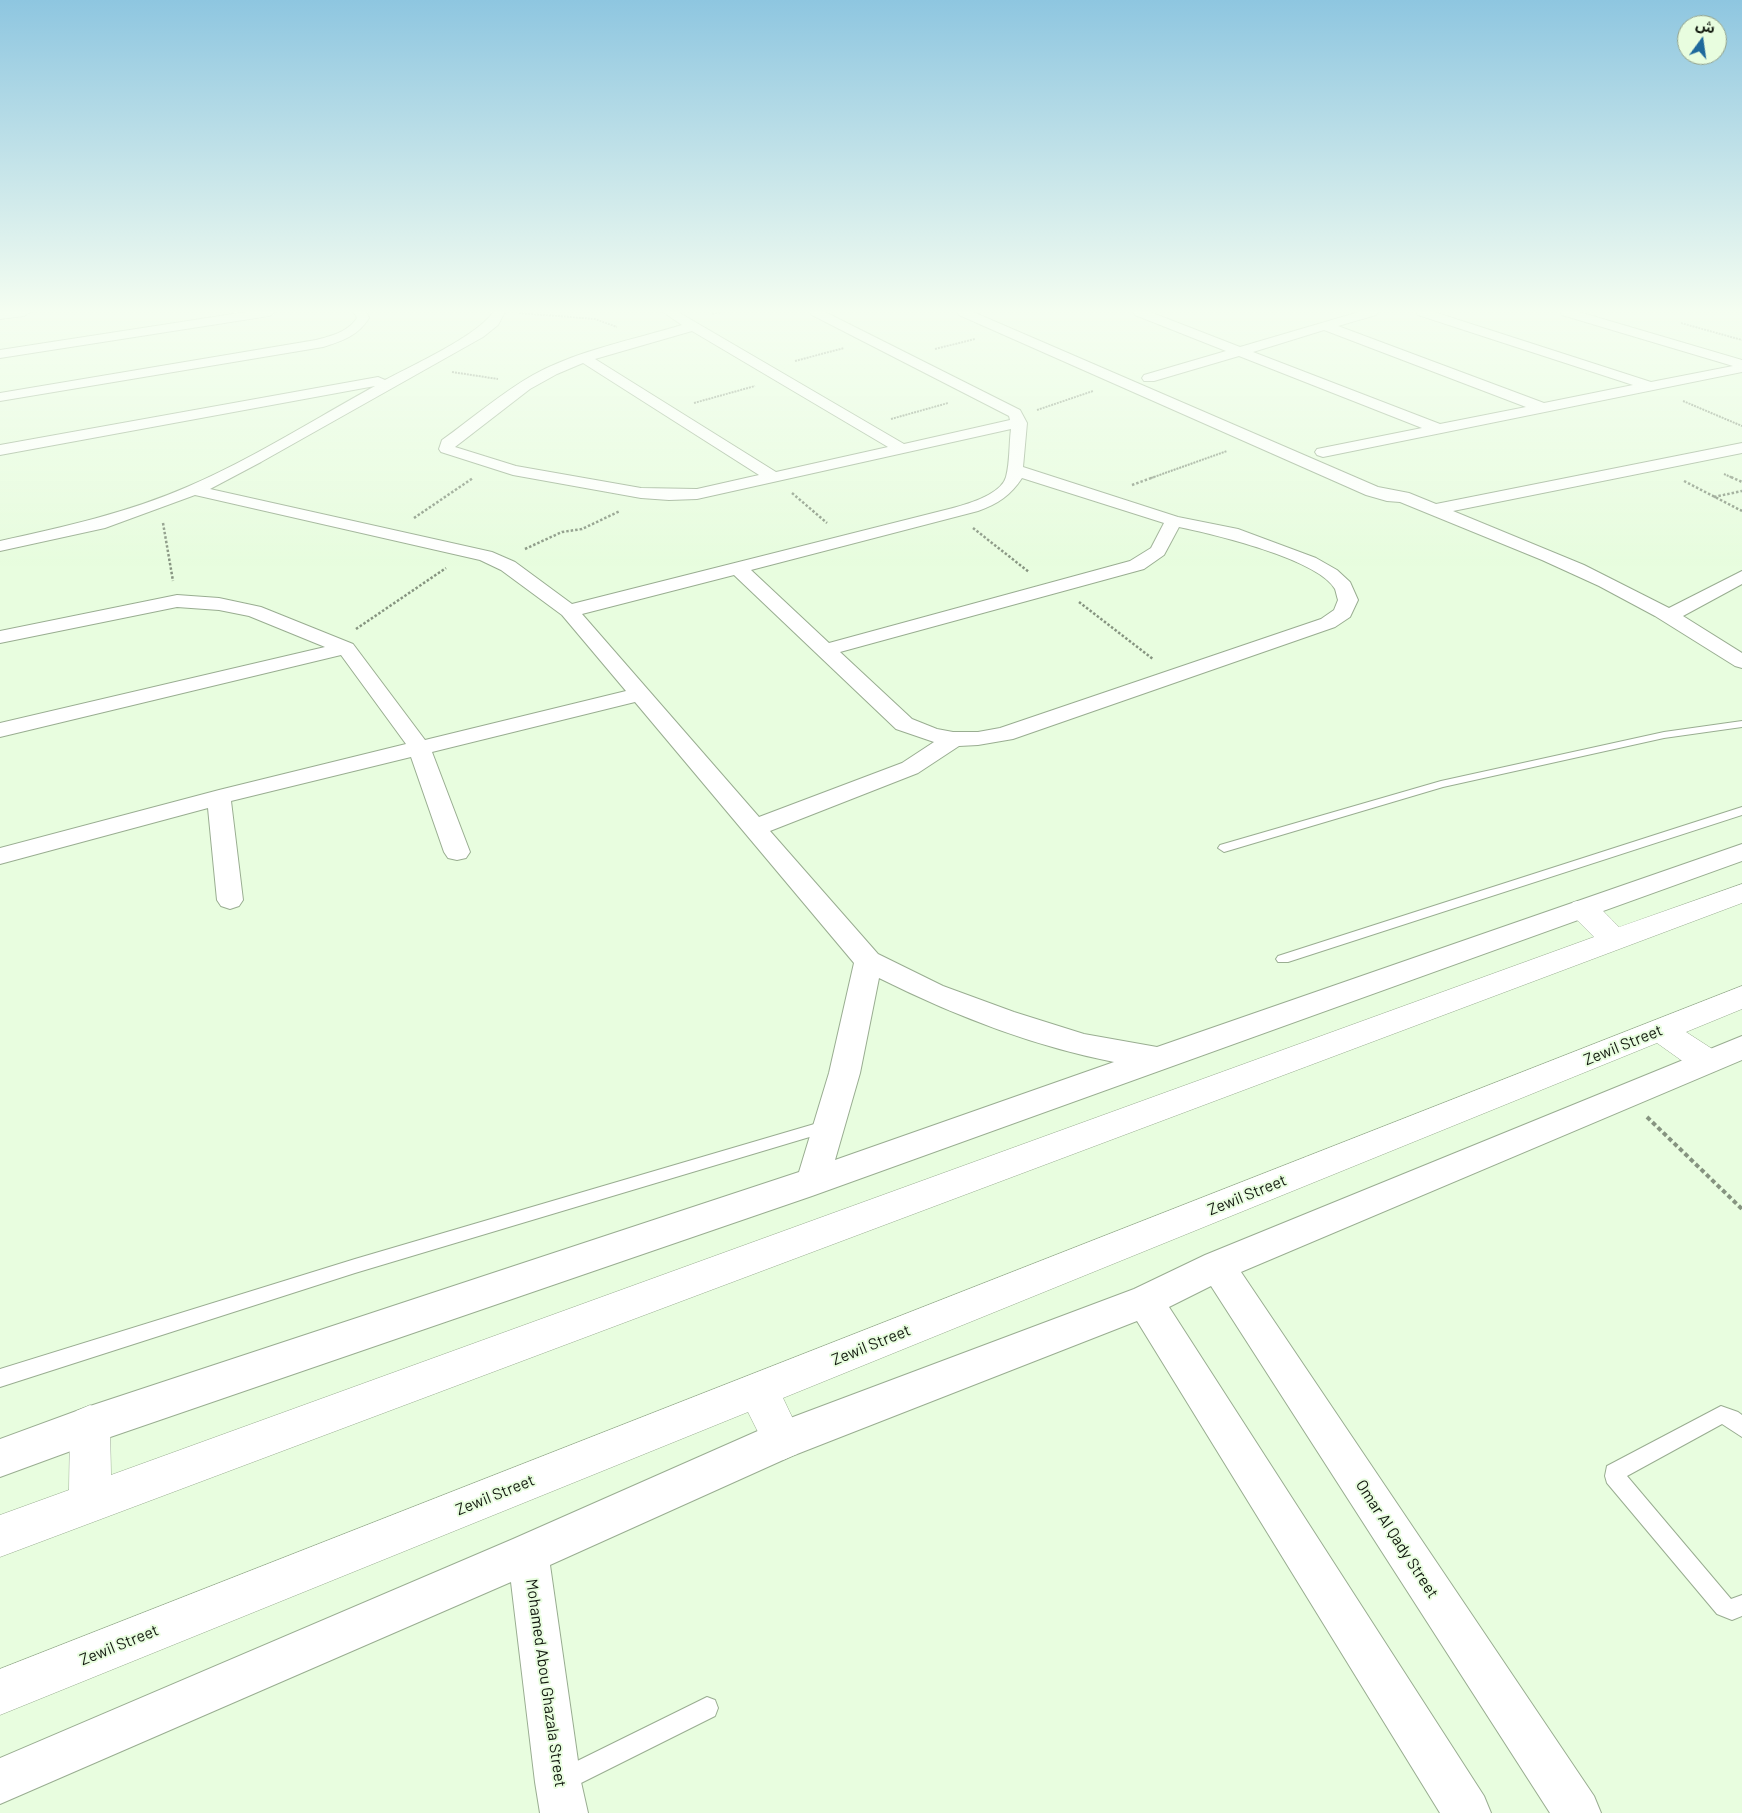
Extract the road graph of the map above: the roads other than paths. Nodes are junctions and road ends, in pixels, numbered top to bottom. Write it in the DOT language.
graph roads {
  1 [pos="296,397"];
  2 [pos="365,397"];
  3 [pos="512,397"];
  4 [pos="645,397"];
  5 [pos="814,397"];
  6 [pos="985,397"];
  7 [pos="1156,397"];
  8 [pos="1356,397"];
  9 [pos="1513,397"];
  10 [pos="1598,397"];
  11 [pos="266,402"];
  12 [pos="1543,408"];
  13 [pos="335,413"];
  14 [pos="1018,420"];
  15 [pos="1439,429"];
  16 [pos="1742,448"];
  17 [pos="902,449"];
  18 [pos="0,450"];
  19 [pos="1350,464"];
  20 [pos="1015,470"];
  21 [pos="773,477"];
  22 [pos="1385,480"];
  23 [pos="194,490"];
  24 [pos="1403,497"];
  25 [pos="1434,510"];
  26 [pos="1174,522"];
  27 [pos="0,546"];
  28 [pos="737,567"];
  29 [pos="1742,577"];
  30 [pos="569,611"];
  31 [pos="1670,615"];
  32 [pos="0,637"];
  33 [pos="341,646"];
  34 [pos="825,650"];
  35 [pos="1742,662"];
  36 [pos="639,694"];
  37 [pos="1742,724"];
  38 [pos="0,730"];
  39 [pos="952,740"];
  40 [pos="419,747"];
  41 [pos="219,797"];
  42 [pos="1742,812"];
  43 [pos="754,828"];
  44 [pos="1224,848"];
  45 [pos="457,852"];
  46 [pos="1742,852"];
  47 [pos="0,856"];
  48 [pos="1742,893"];
  49 [pos="230,900"];
  50 [pos="1583,909"];
  51 [pos="1615,940"];
  52 [pos="1283,959"];
  53 [pos="868,961"];
  54 [pos="1742,997"];
  55 [pos="1661,1030"];
  56 [pos="1742,1047"];
  57 [pos="1160,1059"];
  58 [pos="1706,1061"];
  59 [pos="830,1125"];
  60 [pos="812,1182"];
  61 [pos="1217,1266"];
  62 [pos="1145,1301"];
  63 [pos="0,1378"];
  64 [pos="758,1390"];
  65 [pos="90,1425"];
  66 [pos="1742,1428"];
  67 [pos="783,1440"];
  68 [pos="0,1458"];
  69 [pos="90,1502"];
  70 [pos="0,1536"];
  71 [pos="528,1554"];
  72 [pos="1742,1605"];
  73 [pos="0,1692"];
  74 [pos="708,1708"];
  75 [pos="0,1781"];
  76 [pos="561,1798"];
  77 [pos="1467,1813"];
  78 [pos="1577,1813"];
  1 -- 11 [label="street"];
  2 -- 13 [label="street"];
  3 -- 21 [label="street"];
  4 -- 21 [label="street"];
  5 -- 17 [label="street"];
  6 -- 14 [label="street"];
  7 -- 24 [label="street"];
  8 -- 15 [label="street"];
  9 -- 12 [label="street"];
  10 -- 12 [label="street"];
  11 -- 13 [label="street"];
  11 -- 18 [label="street"];
  12 -- 15 [label="street"];
  13 -- 23 [label="street"];
  14 -- 17 [label="street"];
  14 -- 20 [label="street"];
  15 -- 19 [label="street"];
  16 -- 25 [label="street"];
  17 -- 21 [label="street"];
  20 -- 26 [label="street"];
  20 -- 28 [label="street"];
  22 -- 24 [label="street"];
  23 -- 27 [label="street"];
  23 -- 30 [label="street"];
  24 -- 25 [label="street"];
  25 -- 31 [label="street"];
  26 -- 34 [label="street"];
  26 -- 39 [label="street"];
  28 -- 30 [label="street"];
  28 -- 34 [label="street"];
  29 -- 31 [label="street"];
  30 -- 36 [label="street"];
  31 -- 35 [label="street"];
  32 -- 33 [label="street"];
  33 -- 38 [label="street"];
  33 -- 40 [label="street"];
  34 -- 39 [label="street"];
  36 -- 40 [label="street"];
  36 -- 43 [label="street"];
  37 -- 44 [label="lane"];
  39 -- 43 [label="street"];
  40 -- 41 [label="street"];
  40 -- 45 [label="street"];
  41 -- 47 [label="street"];
  41 -- 49 [label="street"];
  42 -- 52 [label="lane"];
  43 -- 53 [label="street"];
  46 -- 50 [label="street"];
  48 -- 51 [label="main road"];
  50 -- 51 [label="main road"];
  50 -- 57 [label="street"];
  51 -- 69 [label="main road"];
  53 -- 57 [label="street"];
  53 -- 59 [label="street"];
  54 -- 55 [label="main road, Zewil Street"];
  55 -- 58 [label="main road"];
  55 -- 64 [label="main road, Zewil Street"];
  56 -- 58 [label="street"];
  57 -- 60 [label="street"];
  58 -- 61 [label="street"];
  59 -- 60 [label="street"];
  59 -- 63 [label="lane"];
  60 -- 65 [label="street"];
  61 -- 62 [label="street"];
  61 -- 78 [label="street, Omar Al Qady Street"];
  62 -- 67 [label="street"];
  62 -- 77 [label="street"];
  64 -- 67 [label="main road"];
  64 -- 73 [label="main road, Zewil Street"];
  65 -- 68 [label="street"];
  65 -- 69 [label="main road"];
  66 -- 72 [label="lane"];
  67 -- 71 [label="street"];
  69 -- 70 [label="main road"];
  71 -- 75 [label="street"];
  71 -- 76 [label="street, Mohamed Abou Ghazala Street"];
  74 -- 76 [label="lane"];
}
